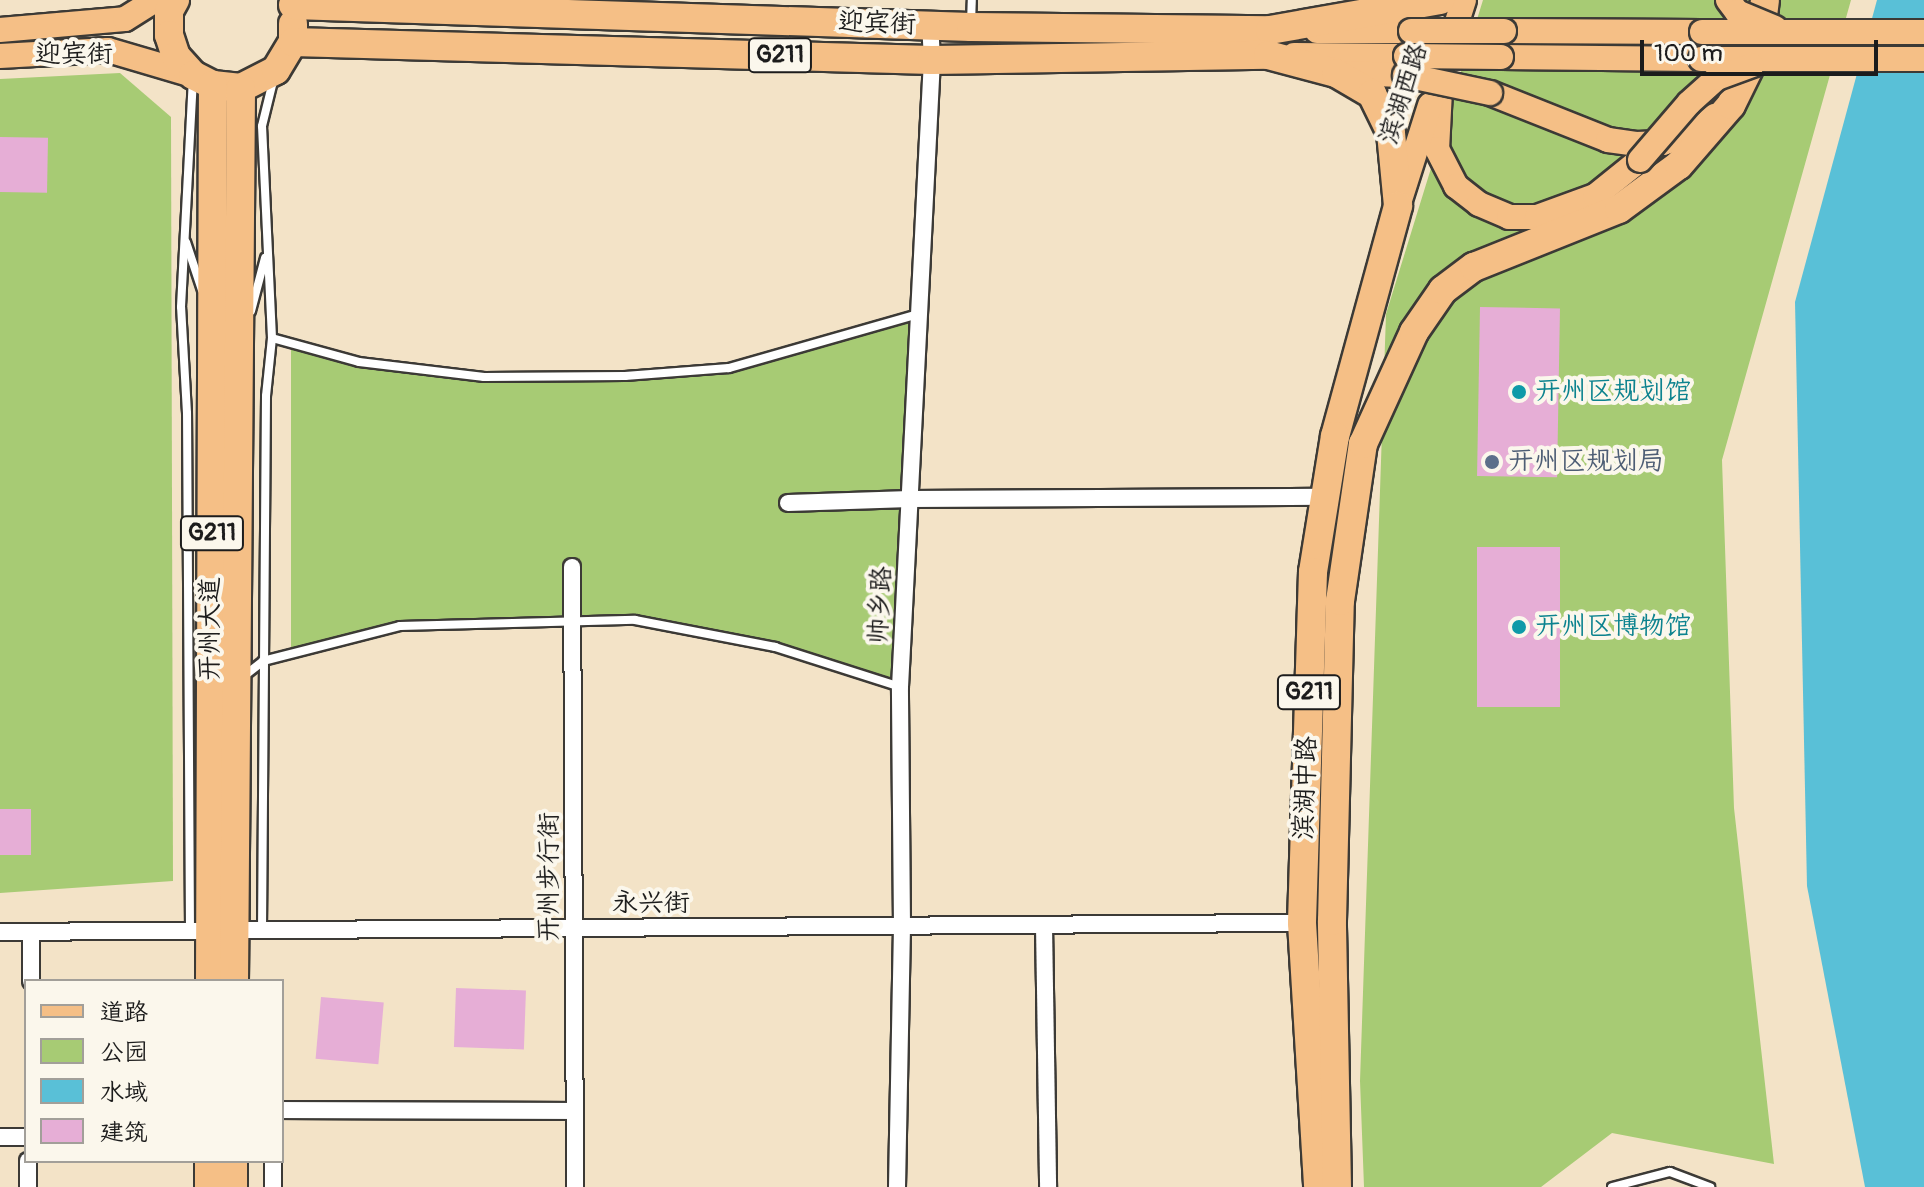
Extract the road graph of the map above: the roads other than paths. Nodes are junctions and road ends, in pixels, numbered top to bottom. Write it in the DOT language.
graph roads {
  1 [pos="156,0"];
  2 [pos="175,0"];
  3 [pos="1464,0"];
  4 [pos="1728,0"];
  5 [pos="1765,0"];
  6 [pos="292,3"];
  7 [pos="1406,9"];
  8 [pos="971,14"];
  9 [pos="930,26"];
  10 [pos="0,30"];
  11 [pos="1785,32"];
  12 [pos="1924,32"];
  13 [pos="293,42"];
  14 [pos="1269,43"];
  15 [pos="0,56"];
  16 [pos="1766,59"];
  17 [pos="1924,59"];
  18 [pos="932,60"];
  19 [pos="1406,66"];
  20 [pos="276,70"];
  21 [pos="1441,71"];
  22 [pos="1336,73"];
  23 [pos="215,83"];
  24 [pos="1731,105"];
  25 [pos="1398,206"];
  26 [pos="184,237"];
  27 [pos="267,251"];
  28 [pos="919,313"];
  29 [pos="212,319"];
  30 [pos="272,338"];
  31 [pos="239,358"];
  32 [pos="1323,497"];
  33 [pos="910,499"];
  34 [pos="788,503"];
  35 [pos="572,567"];
  36 [pos="572,622"];
  37 [pos="263,661"];
  38 [pos="236,681"];
  39 [pos="900,687"];
  40 [pos="1302,923"];
  41 [pos="1044,925"];
  42 [pos="902,926"];
  43 [pos="574,928"];
  44 [pos="224,931"];
  45 [pos="0,932"];
  46 [pos="31,932"];
  47 [pos="31,979"];
  48 [pos="211,979"];
  49 [pos="234,979"];
  50 [pos="284,1110"];
  51 [pos="574,1111"];
  52 [pos="0,1137"];
  53 [pos="24,1137"];
  54 [pos="28,1163"];
  55 [pos="209,1163"];
  56 [pos="233,1163"];
  57 [pos="273,1163"];
  58 [pos="28,1187"];
  59 [pos="209,1187"];
  60 [pos="233,1187"];
  61 [pos="273,1187"];
  62 [pos="575,1187"];
  63 [pos="897,1187"];
  64 [pos="1048,1187"];
  65 [pos="1318,1187"];
  66 [pos="1337,1187"];
  67 [pos="1612,1187"];
  68 [pos="1710,1187"];
  1 -- 10 [label="main road, 迎宾街"];
  2 -- 23 [label="highway"];
  3 -- 21 [label="main road, 滨湖西路"];
  4 -- 11 [label="main road, bridge"];
  5 -- 24 [label="highway, G211"];
  6 -- 9 [label="highway, 迎宾街 / G211"];
  6 -- 13 [label="highway, G211"];
  7 -- 11 [label="main road, bridge"];
  7 -- 14 [label="highway, G211"];
  7 -- 14 [label="main road"];
  8 -- 9 [label="highway, 迎宾街 / G211"];
  8 -- 14 [label="highway, 迎宾街 / G211"];
  9 -- 18 [label="street, 帅乡路"];
  11 -- 12 [label="main road, bridge"];
  13 -- 18 [label="highway, 迎宾街 / G211"];
  13 -- 20 [label="highway"];
  14 -- 18 [label="highway, 迎宾街 / G211"];
  14 -- 19 [label="main road"];
  14 -- 22 [label="highway, G211"];
  15 -- 23 [label="main road, 迎宾街"];
  16 -- 17 [label="main road, bridge"];
  16 -- 19 [label="main road, bridge"];
  16 -- 21 [label="main road, bridge"];
  18 -- 28 [label="street, 帅乡路"];
  19 -- 22 [label="main road"];
  19 -- 24 [label="main road, bridge"];
  20 -- 23 [label="highway"];
  20 -- 27 [label="lane"];
  21 -- 25 [label="main road, 滨湖西路"];
  22 -- 25 [label="highway, G211"];
  23 -- 26 [label="lane"];
  23 -- 29 [label="highway, 开州大道 / G211"];
  23 -- 31 [label="highway, 开州大道 / G211"];
  24 -- 66 [label="highway, 滨湖中路 / G211"];
  25 -- 32 [label="highway, 滨湖中路 / G211"];
  26 -- 29 [label="lane"];
  26 -- 44 [label="lane"];
  27 -- 30 [label="lane"];
  27 -- 31 [label="lane"];
  28 -- 30 [label="lane"];
  28 -- 33 [label="street, 帅乡路"];
  29 -- 44 [label="highway, 开州大道 / G211"];
  30 -- 37 [label="lane"];
  31 -- 38 [label="highway, 开州大道 / G211"];
  32 -- 33 [label="street"];
  32 -- 40 [label="highway, 滨湖中路 / G211"];
  33 -- 34 [label="street"];
  33 -- 39 [label="street, 帅乡路"];
  35 -- 36 [label="street, 开州步行街"];
  36 -- 37 [label="lane"];
  36 -- 39 [label="lane"];
  36 -- 43 [label="street, 开州步行街"];
  37 -- 38 [label="lane"];
  37 -- 44 [label="lane"];
  38 -- 44 [label="highway, 开州大道 / G211"];
  39 -- 42 [label="street, 帅乡路"];
  40 -- 41 [label="street, 永兴街"];
  40 -- 65 [label="highway, 滨湖中路 / G211"];
  41 -- 42 [label="street, 永兴街"];
  41 -- 64 [label="street"];
  42 -- 43 [label="street, 永兴街"];
  42 -- 63 [label="street, 帅乡路"];
  43 -- 44 [label="street, 永兴街"];
  43 -- 51 [label="street, 开州步行街"];
  44 -- 46 [label="street, 永兴街"];
  44 -- 48 [label="highway, 开州大道 / G211"];
  44 -- 49 [label="highway, 开州大道 / G211"];
  45 -- 46 [label="street, 永兴街"];
  46 -- 47 [label="street"];
  50 -- 51 [label="street"];
  51 -- 62 [label="street, 开州步行街"];
  52 -- 53 [label="street"];
  54 -- 58 [label="street"];
  55 -- 59 [label="highway"];
  56 -- 60 [label="highway"];
  57 -- 61 [label="street"];
  67 -- 68 [label="lane"];
}
